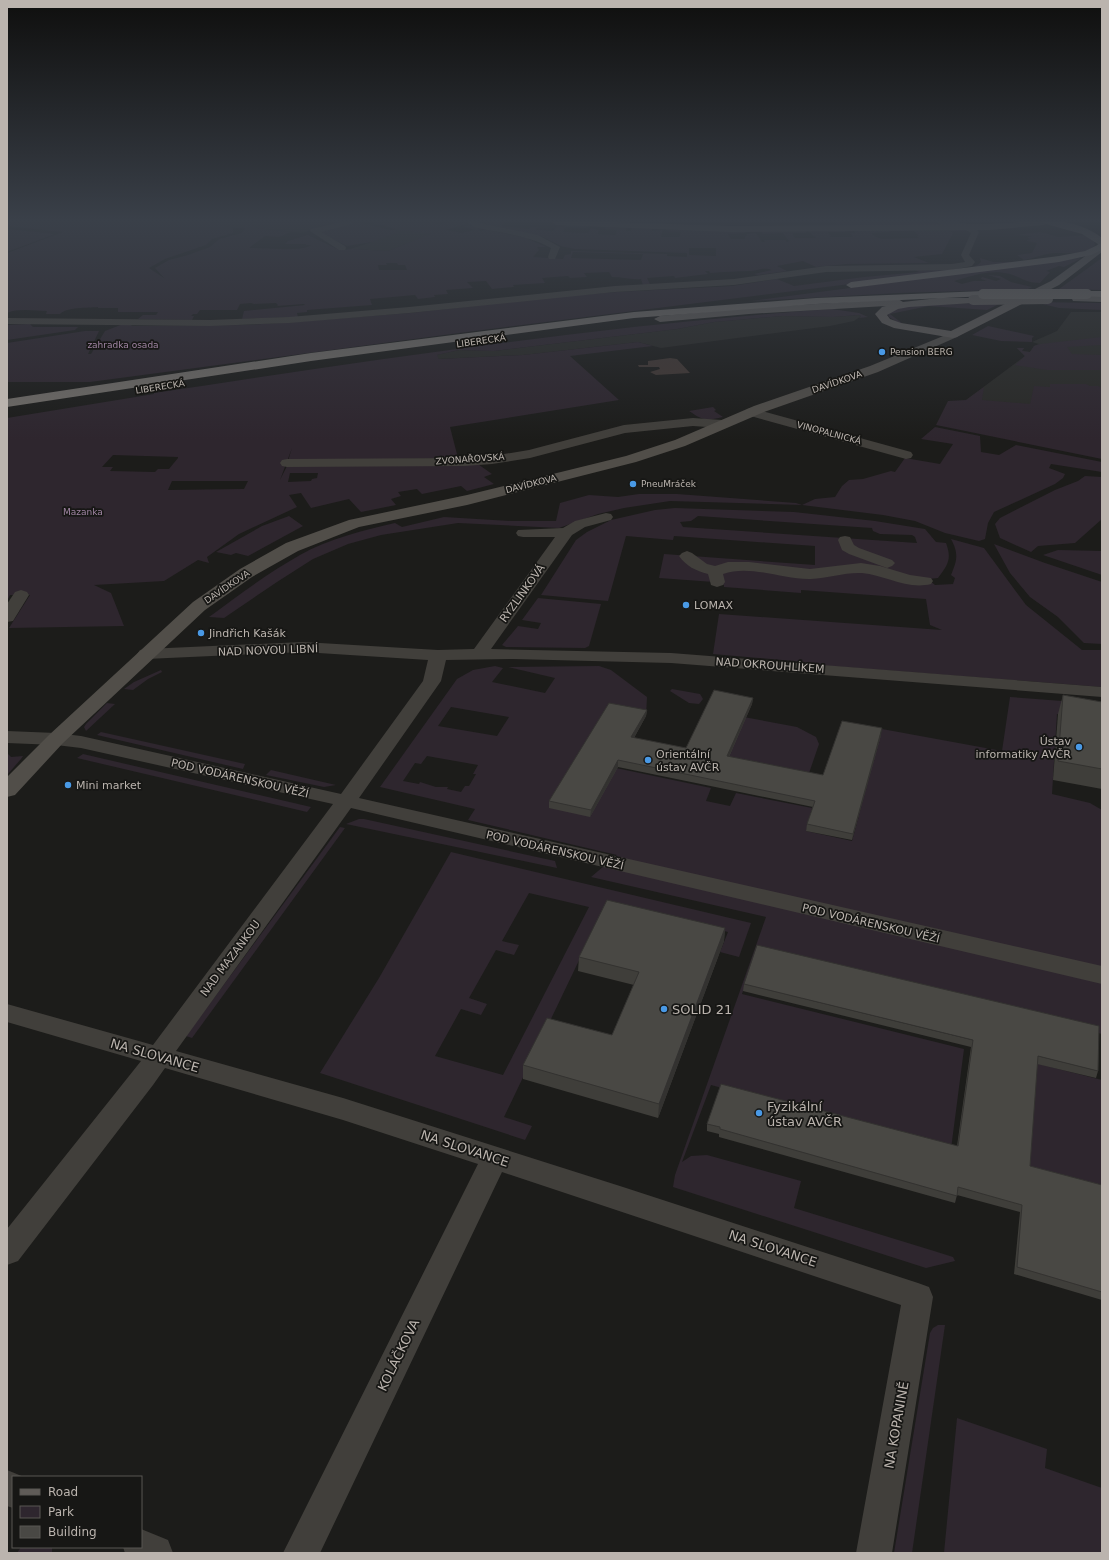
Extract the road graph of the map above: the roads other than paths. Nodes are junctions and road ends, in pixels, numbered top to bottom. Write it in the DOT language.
graph roads {
  1 [pos="558,295"];
  2 [pos="780,295"];
  3 [pos="963,295"];
  4 [pos="1032,295"];
  5 [pos="1102,299"];
  6 [pos="973,300"];
  7 [pos="634,315"];
  8 [pos="660,319"];
  9 [pos="7,321"];
  10 [pos="898,326"];
  11 [pos="970,326"];
  12 [pos="953,335"];
  13 [pos="7,403"];
  14 [pos="7,411"];
  15 [pos="751,412"];
  16 [pos="722,424"];
  17 [pos="906,455"];
  18 [pos="287,463"];
  19 [pos="606,517"];
  20 [pos="567,532"];
  21 [pos="524,533"];
  22 [pos="845,540"];
  23 [pos="687,556"];
  24 [pos="889,574"];
  25 [pos="925,581"];
  26 [pos="21,595"];
  27 [pos="7,617"];
  28 [pos="146,654"];
  29 [pos="479,654"];
  30 [pos="438,655"];
  31 [pos="1102,692"];
  32 [pos="7,738"];
  33 [pos="56,739"];
  34 [pos="7,790"];
  35 [pos="346,801"];
  36 [pos="1102,975"];
  37 [pos="7,1013"];
  38 [pos="158,1056"];
  39 [pos="495,1158"];
  40 [pos="7,1252"];
  41 [pos="918,1296"];
  42 [pos="142,1547"];
  43 [pos="156,1553"];
  44 [pos="301,1553"];
  45 [pos="874,1553"];
  1 -- 9 [label="street"];
  2 -- 7 [label="highway"];
  3 -- 7 [label="highway, LIBERECKÁ, bridge"];
  4 -- 11 [label="main road, DAVÍDKOVA"];
  5 -- 6 [label="main road, LIBERECKÁ, bridge"];
  6 -- 8 [label="main road, LIBERECKÁ"];
  6 -- 10 [label="main road"];
  7 -- 13 [label="highway, LIBERECKÁ"];
  8 -- 14 [label="highway, LIBERECKÁ"];
  10 -- 11 [label="main road"];
  10 -- 12 [label="main road"];
  11 -- 12 [label="main road, DAVÍDKOVA"];
  12 -- 15 [label="street, DAVÍDKOVA"];
  15 -- 16 [label="street, DAVÍDKOVA"];
  15 -- 17 [label="street, VINOPALNICKÁ"];
  16 -- 18 [label="street, ZVONAŘOVSKÁ"];
  16 -- 28 [label="street, DAVÍDKOVA"];
  19 -- 20 [label="street, RYZLINKOVÁ"];
  20 -- 21 [label="street, RYZLINKOVÁ"];
  20 -- 29 [label="street, RYZLINKOVÁ"];
  22 -- 24 [label="street"];
  23 -- 24 [label="street"];
  24 -- 25 [label="street"];
  26 -- 27 [label="street"];
  28 -- 30 [label="street, NAD NOVOU LIBNÍ"];
  28 -- 33 [label="street, DAVÍDKOVA"];
  29 -- 30 [label="street, NAD OKROUHLÍKEM"];
  29 -- 31 [label="street, NAD OKROUHLÍKEM"];
  30 -- 35 [label="street, NAD MAZANKOU"];
  32 -- 33 [label="street, POD VODÁRENSKOU VĚŽÍ"];
  33 -- 34 [label="street, DAVÍDKOVA"];
  33 -- 35 [label="street, POD VODÁRENSKOU VĚŽÍ"];
  35 -- 36 [label="street, POD VODÁRENSKOU VĚŽÍ"];
  35 -- 38 [label="street, NAD MAZANKOU"];
  37 -- 38 [label="street, NA SLOVANCE"];
  38 -- 39 [label="street, NA SLOVANCE"];
  38 -- 40 [label="street, NAD MAZANKOU"];
  39 -- 41 [label="street, NA SLOVANCE"];
  39 -- 44 [label="street, KOLÁČKOVA"];
  41 -- 45 [label="street, NA KOPANINĚ"];
  42 -- 43 [label="street"];
}
